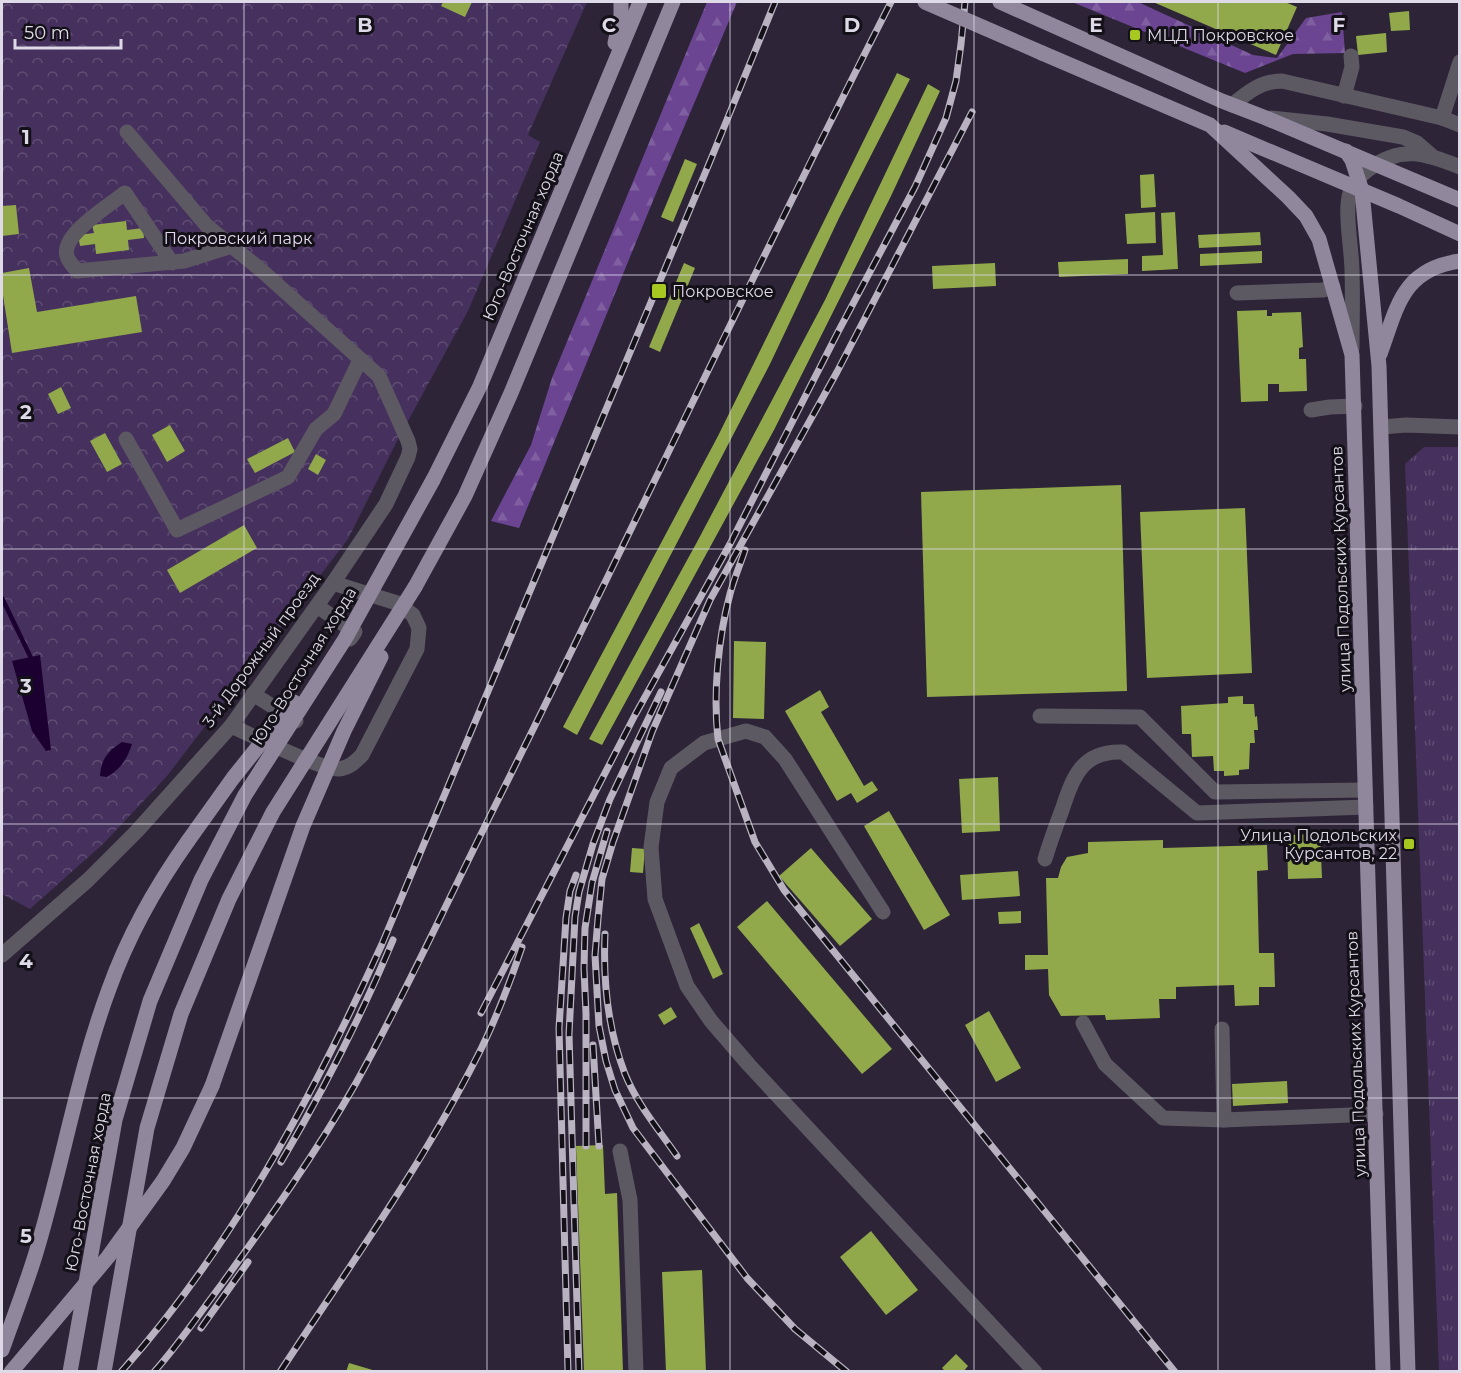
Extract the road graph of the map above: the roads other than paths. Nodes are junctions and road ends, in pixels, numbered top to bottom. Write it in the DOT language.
graph roads {
  1 [pos="621,2"];
  2 [pos="639,2"];
  3 [pos="673,2"];
  4 [pos="925,2"];
  5 [pos="1000,2"];
  6 [pos="1351,56"];
  7 [pos="1460,62"];
  8 [pos="605,86"];
  9 [pos="1344,96"];
  10 [pos="1232,105"];
  11 [pos="1266,118"];
  12 [pos="1442,118"];
  13 [pos="1460,126"];
  14 [pos="1213,127"];
  15 [pos="127,132"];
  16 [pos="1346,151"];
  17 [pos="1432,156"];
  18 [pos="1376,164"];
  19 [pos="1460,167"];
  20 [pos="1357,185"];
  21 [pos="1460,200"];
  22 [pos="1460,234"];
  23 [pos="232,246"];
  24 [pos="1460,261"];
  25 [pos="171,262"];
  26 [pos="1333,287"];
  27 [pos="1237,293"];
  28 [pos="1352,355"];
  29 [pos="1379,357"];
  30 [pos="360,360"];
  31 [pos="1355,406"];
  32 [pos="1311,410"];
  33 [pos="1382,427"];
  34 [pos="1460,427"];
  35 [pos="126,438"];
  36 [pos="333,583"];
  37 [pos="415,586"];
  38 [pos="317,606"];
  39 [pos="345,639"];
  40 [pos="252,694"];
  41 [pos="1040,716"];
  42 [pos="231,726"];
  43 [pos="1365,790"];
  44 [pos="1366,807"];
  45 [pos="1045,859"];
  46 [pos="883,912"];
  47 [pos="2,955"];
  48 [pos="1083,1023"];
  49 [pos="1222,1029"];
  50 [pos="1376,1114"];
  51 [pos="1224,1120"];
  52 [pos="620,1150"];
  53 [pos="2,1350"];
  54 [pos="11,1371"];
  55 [pos="70,1371"];
  56 [pos="104,1371"];
  57 [pos="636,1371"];
  58 [pos="1035,1371"];
  59 [pos="1383,1371"];
  60 [pos="1408,1371"];
  1 -- 8 [label="main road"];
  2 -- 8 [label="main road, Юго-Восточная хорда"];
  3 -- 37 [label="main road"];
  4 -- 14 [label="main road, улица Подольских Курсантов, bridge"];
  5 -- 10 [label="main road"];
  6 -- 9 [label="street"];
  7 -- 12 [label="street"];
  8 -- 39 [label="main road, Юго-Восточная хорда, bridge"];
  9 -- 10 [label="street"];
  9 -- 12 [label="street"];
  10 -- 11 [label="main road"];
  11 -- 16 [label="main road"];
  11 -- 17 [label="street"];
  12 -- 13 [label="street"];
  14 -- 20 [label="main road"];
  14 -- 26 [label="main road, улица Подольских Курсантов"];
  15 -- 23 [label="street"];
  16 -- 18 [label="main road"];
  16 -- 20 [label="main road"];
  17 -- 18 [label="street"];
  17 -- 19 [label="street"];
  18 -- 20 [label="street"];
  18 -- 21 [label="main road"];
  20 -- 22 [label="main road"];
  20 -- 28 [label="street"];
  20 -- 29 [label="main road"];
  23 -- 25 [label="street"];
  23 -- 30 [label="street"];
  24 -- 29 [label="main road"];
  25 -- 25 [label="street"];
  26 -- 27 [label="street"];
  26 -- 28 [label="main road, улица Подольских Курсантов"];
  28 -- 31 [label="main road, улица Подольских Курсантов"];
  29 -- 33 [label="main road"];
  30 -- 35 [label="street"];
  30 -- 36 [label="street, 3-й Дорожный проезд"];
  31 -- 32 [label="street"];
  31 -- 43 [label="main road, улица Подольских Курсантов"];
  33 -- 34 [label="street"];
  33 -- 60 [label="main road"];
  36 -- 38 [label="street, 3-й Дорожный проезд"];
  36 -- 42 [label="street"];
  37 -- 54 [label="main road, bridge"];
  37 -- 56 [label="main road, bridge"];
  38 -- 40 [label="street, 3-й Дорожный проезд"];
  38 -- 40 [label="street"];
  39 -- 53 [label="main road, bridge"];
  39 -- 55 [label="main road, Юго-Восточная хорда, bridge"];
  40 -- 42 [label="street, 3-й Дорожный проезд"];
  41 -- 43 [label="street"];
  42 -- 47 [label="street, 3-й Дорожный проезд"];
  43 -- 44 [label="main road, улица Подольских Курсантов"];
  44 -- 45 [label="street"];
  44 -- 50 [label="main road, улица Подольских Курсантов"];
  46 -- 58 [label="street"];
  48 -- 51 [label="street"];
  49 -- 51 [label="street"];
  50 -- 51 [label="street"];
  50 -- 59 [label="main road, улица Подольских Курсантов"];
  52 -- 57 [label="street"];
}
